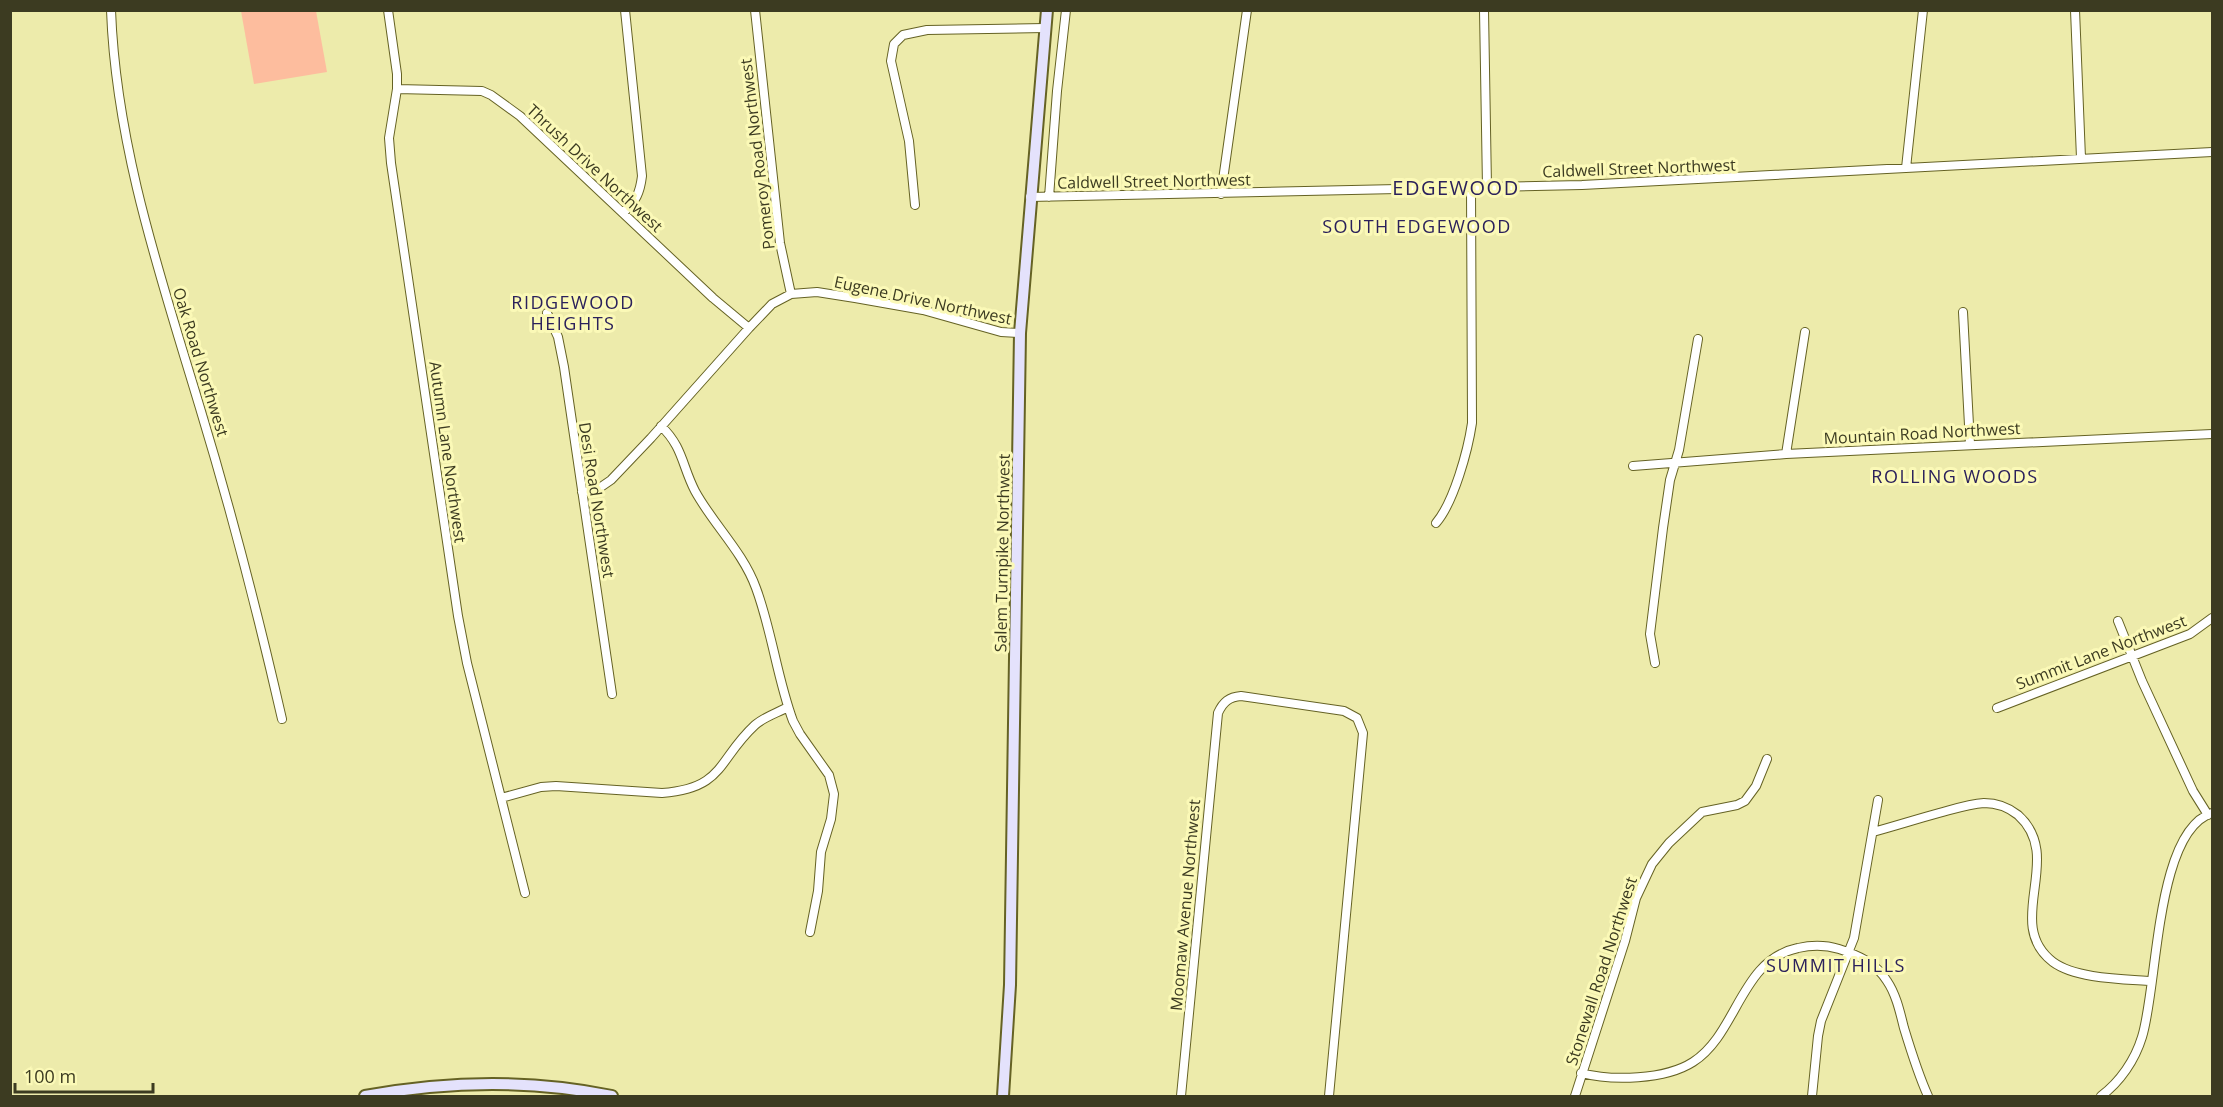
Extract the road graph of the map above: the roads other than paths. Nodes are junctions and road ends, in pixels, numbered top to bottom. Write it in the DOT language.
graph roads {
  1 [pos="111,10"];
  2 [pos="388,10"];
  3 [pos="625,10"];
  4 [pos="755,10"];
  5 [pos="1047,10"];
  6 [pos="1066,10"];
  7 [pos="1247,10"];
  8 [pos="1484,10"];
  9 [pos="1923,10"];
  10 [pos="2075,10"];
  11 [pos="1045,28"];
  12 [pos="397,89"];
  13 [pos="2212,152"];
  14 [pos="2080,158"];
  15 [pos="1906,168"];
  16 [pos="1471,187"];
  17 [pos="1487,187"];
  18 [pos="1221,194"];
  19 [pos="1030,197"];
  20 [pos="1049,197"];
  21 [pos="915,205"];
  22 [pos="622,213"];
  23 [pos="790,294"];
  24 [pos="1963,312"];
  25 [pos="547,313"];
  26 [pos="749,328"];
  27 [pos="1805,332"];
  28 [pos="1020,333"];
  29 [pos="1698,339"];
  30 [pos="661,426"];
  31 [pos="2212,434"];
  32 [pos="1970,444"];
  33 [pos="1786,454"];
  34 [pos="1675,462"];
  35 [pos="1633,466"];
  36 [pos="582,492"];
  37 [pos="1436,522"];
  38 [pos="2212,618"];
  39 [pos="2118,621"];
  40 [pos="2132,657"];
  41 [pos="1655,663"];
  42 [pos="612,694"];
  43 [pos="788,707"];
  44 [pos="1997,708"];
  45 [pos="282,719"];
  46 [pos="1767,759"];
  47 [pos="501,798"];
  48 [pos="1878,800"];
  49 [pos="2210,814"];
  50 [pos="1873,832"];
  51 [pos="525,893"];
  52 [pos="810,932"];
  53 [pos="1849,952"];
  54 [pos="2151,981"];
  55 [pos="1581,1073"];
  56 [pos="365,1096"];
  57 [pos="612,1096"];
  58 [pos="1003,1096"];
  59 [pos="1181,1096"];
  60 [pos="1329,1096"];
  61 [pos="1575,1096"];
  62 [pos="1812,1096"];
  63 [pos="1928,1096"];
  64 [pos="2101,1096"];
  1 -- 45 [label="street, Oak Road Northwest"];
  2 -- 12 [label="street, Autumn Lane Northwest"];
  3 -- 22 [label="street"];
  4 -- 23 [label="street, Pomeroy Road Northwest"];
  5 -- 11 [label="street, Salem Turnpike Northwest"];
  6 -- 20 [label="street"];
  7 -- 18 [label="street"];
  8 -- 17 [label="street"];
  9 -- 15 [label="street"];
  10 -- 14 [label="street"];
  11 -- 19 [label="street, Salem Turnpike Northwest"];
  11 -- 21 [label="street"];
  12 -- 22 [label="street, Thrush Drive Northwest"];
  12 -- 47 [label="street, Autumn Lane Northwest"];
  13 -- 14 [label="street, Caldwell Street Northwest"];
  14 -- 15 [label="street, Caldwell Street Northwest"];
  15 -- 17 [label="street, Caldwell Street Northwest"];
  16 -- 17 [label="street, Caldwell Street Northwest"];
  16 -- 18 [label="street, Caldwell Street Northwest"];
  16 -- 37 [label="street"];
  18 -- 20 [label="street, Caldwell Street Northwest"];
  19 -- 20 [label="street, Caldwell Street Northwest"];
  19 -- 28 [label="street, Salem Turnpike Northwest"];
  22 -- 26 [label="street, Thrush Drive Northwest"];
  23 -- 26 [label="street"];
  23 -- 28 [label="street, Eugene Drive Northwest"];
  24 -- 32 [label="street"];
  25 -- 36 [label="street, Desi Road Northwest"];
  26 -- 30 [label="street"];
  27 -- 33 [label="street"];
  28 -- 58 [label="street, Salem Turnpike Northwest"];
  29 -- 34 [label="street"];
  30 -- 36 [label="street"];
  30 -- 43 [label="street"];
  31 -- 32 [label="street, Mountain Road Northwest"];
  32 -- 33 [label="street, Mountain Road Northwest"];
  33 -- 34 [label="street, Mountain Road Northwest"];
  34 -- 35 [label="street, Mountain Road Northwest"];
  34 -- 41 [label="street"];
  36 -- 42 [label="street, Desi Road Northwest"];
  38 -- 40 [label="street, Summit Lane Northwest"];
  39 -- 40 [label="street"];
  40 -- 44 [label="street, Summit Lane Northwest"];
  40 -- 49 [label="street"];
  43 -- 47 [label="street"];
  43 -- 52 [label="street"];
  46 -- 55 [label="street, Stonewall Road Northwest"];
  47 -- 51 [label="street, Autumn Lane Northwest"];
  48 -- 50 [label="street"];
  49 -- 54 [label="street"];
  50 -- 53 [label="street"];
  50 -- 54 [label="street"];
  53 -- 55 [label="street"];
  53 -- 62 [label="street"];
  53 -- 63 [label="street"];
  54 -- 64 [label="street"];
  55 -- 61 [label="street, Stonewall Road Northwest"];
  56 -- 57 [label="street"];
  59 -- 60 [label="street, Moomaw Avenue Northwest"];
}
